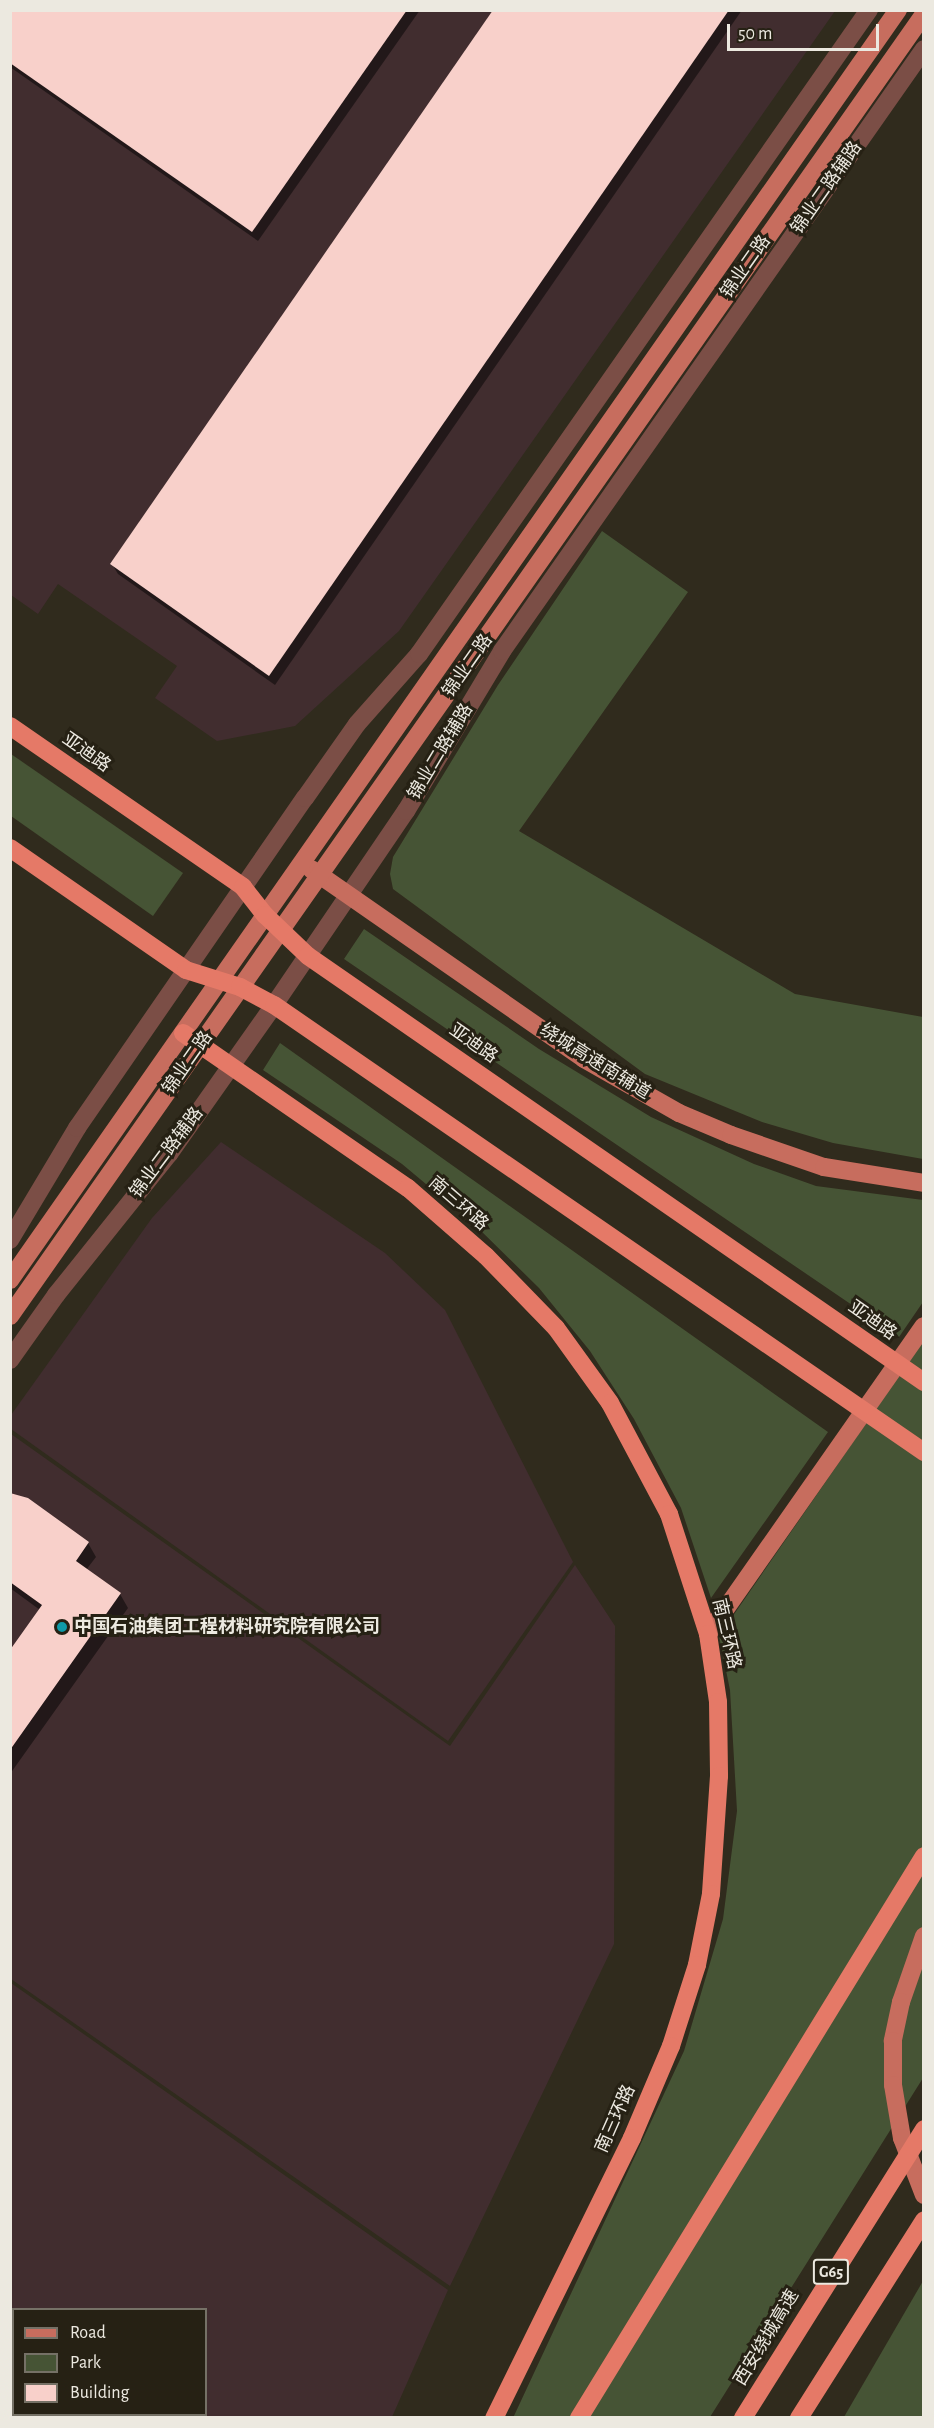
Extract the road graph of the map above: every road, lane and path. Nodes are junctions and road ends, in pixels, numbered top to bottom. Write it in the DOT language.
graph roads {
  1 [pos="869,10"];
  2 [pos="898,10"];
  3 [pos="924,14"];
  4 [pos="924,49"];
  5 [pos="10,726"];
  6 [pos="10,848"];
  7 [pos="302,863"];
  8 [pos="321,876"];
  9 [pos="243,887"];
  10 [pos="349,896"];
  11 [pos="265,915"];
  12 [pos="280,930"];
  13 [pos="308,956"];
  14 [pos="186,970"];
  15 [pos="219,980"];
  16 [pos="240,987"];
  17 [pos="274,1005"];
  18 [pos="183,1033"];
  19 [pos="201,1044"];
  20 [pos="231,1065"];
  21 [pos="924,1183"];
  22 [pos="10,1240"];
  23 [pos="10,1280"];
  24 [pos="10,1316"];
  25 [pos="924,1326"];
  26 [pos="10,1360"];
  27 [pos="924,1382"];
  28 [pos="924,1452"];
  29 [pos="708,1634"];
  30 [pos="924,1856"];
  31 [pos="924,1936"];
  32 [pos="924,2129"];
  33 [pos="924,2195"];
  34 [pos="924,2220"];
  35 [pos="494,2418"];
  36 [pos="579,2418"];
  37 [pos="743,2418"];
  38 [pos="799,2418"];
  1 -- 9 [label="street"];
  2 -- 7 [label="main road, 锦业二路"];
  3 -- 8 [label="main road, 锦业二路"];
  4 -- 10 [label="street, 锦业二路辅路"];
  5 -- 9 [label="highway, 亚迪路"];
  6 -- 14 [label="highway"];
  7 -- 8 [label="main road, 绕城高速南辅道"];
  7 -- 11 [label="main road, 锦业二路"];
  8 -- 10 [label="main road, 绕城高速南辅道"];
  8 -- 12 [label="main road, 锦业二路"];
  9 -- 11 [label="highway, 亚迪路"];
  9 -- 14 [label="street"];
  10 -- 13 [label="street, 锦业二路辅路"];
  10 -- 21 [label="main road, 绕城高速南辅道"];
  11 -- 12 [label="highway, 亚迪路"];
  11 -- 15 [label="main road, 锦业二路"];
  12 -- 13 [label="highway, 亚迪路"];
  12 -- 16 [label="main road, 锦业二路"];
  13 -- 17 [label="street, 锦业二路辅路"];
  13 -- 27 [label="highway, 亚迪路"];
  14 -- 15 [label="highway"];
  14 -- 22 [label="street"];
  15 -- 16 [label="highway"];
  15 -- 18 [label="main road, 锦业二路"];
  16 -- 17 [label="highway"];
  16 -- 19 [label="main road, 锦业二路"];
  17 -- 20 [label="street, 锦业二路辅路"];
  17 -- 28 [label="highway"];
  18 -- 19 [label="highway, 南三环路"];
  18 -- 23 [label="main road, 锦业二路"];
  19 -- 20 [label="highway, 南三环路"];
  19 -- 24 [label="main road, 锦业二路"];
  20 -- 26 [label="street, 锦业二路辅路"];
  20 -- 29 [label="highway, 南三环路"];
  25 -- 29 [label="main road"];
  29 -- 35 [label="highway, 南三环路"];
  30 -- 36 [label="highway"];
  31 -- 33 [label="main road"];
  32 -- 37 [label="highway, 西安绕城高速 / G65"];
  34 -- 38 [label="highway, G65"];
}
